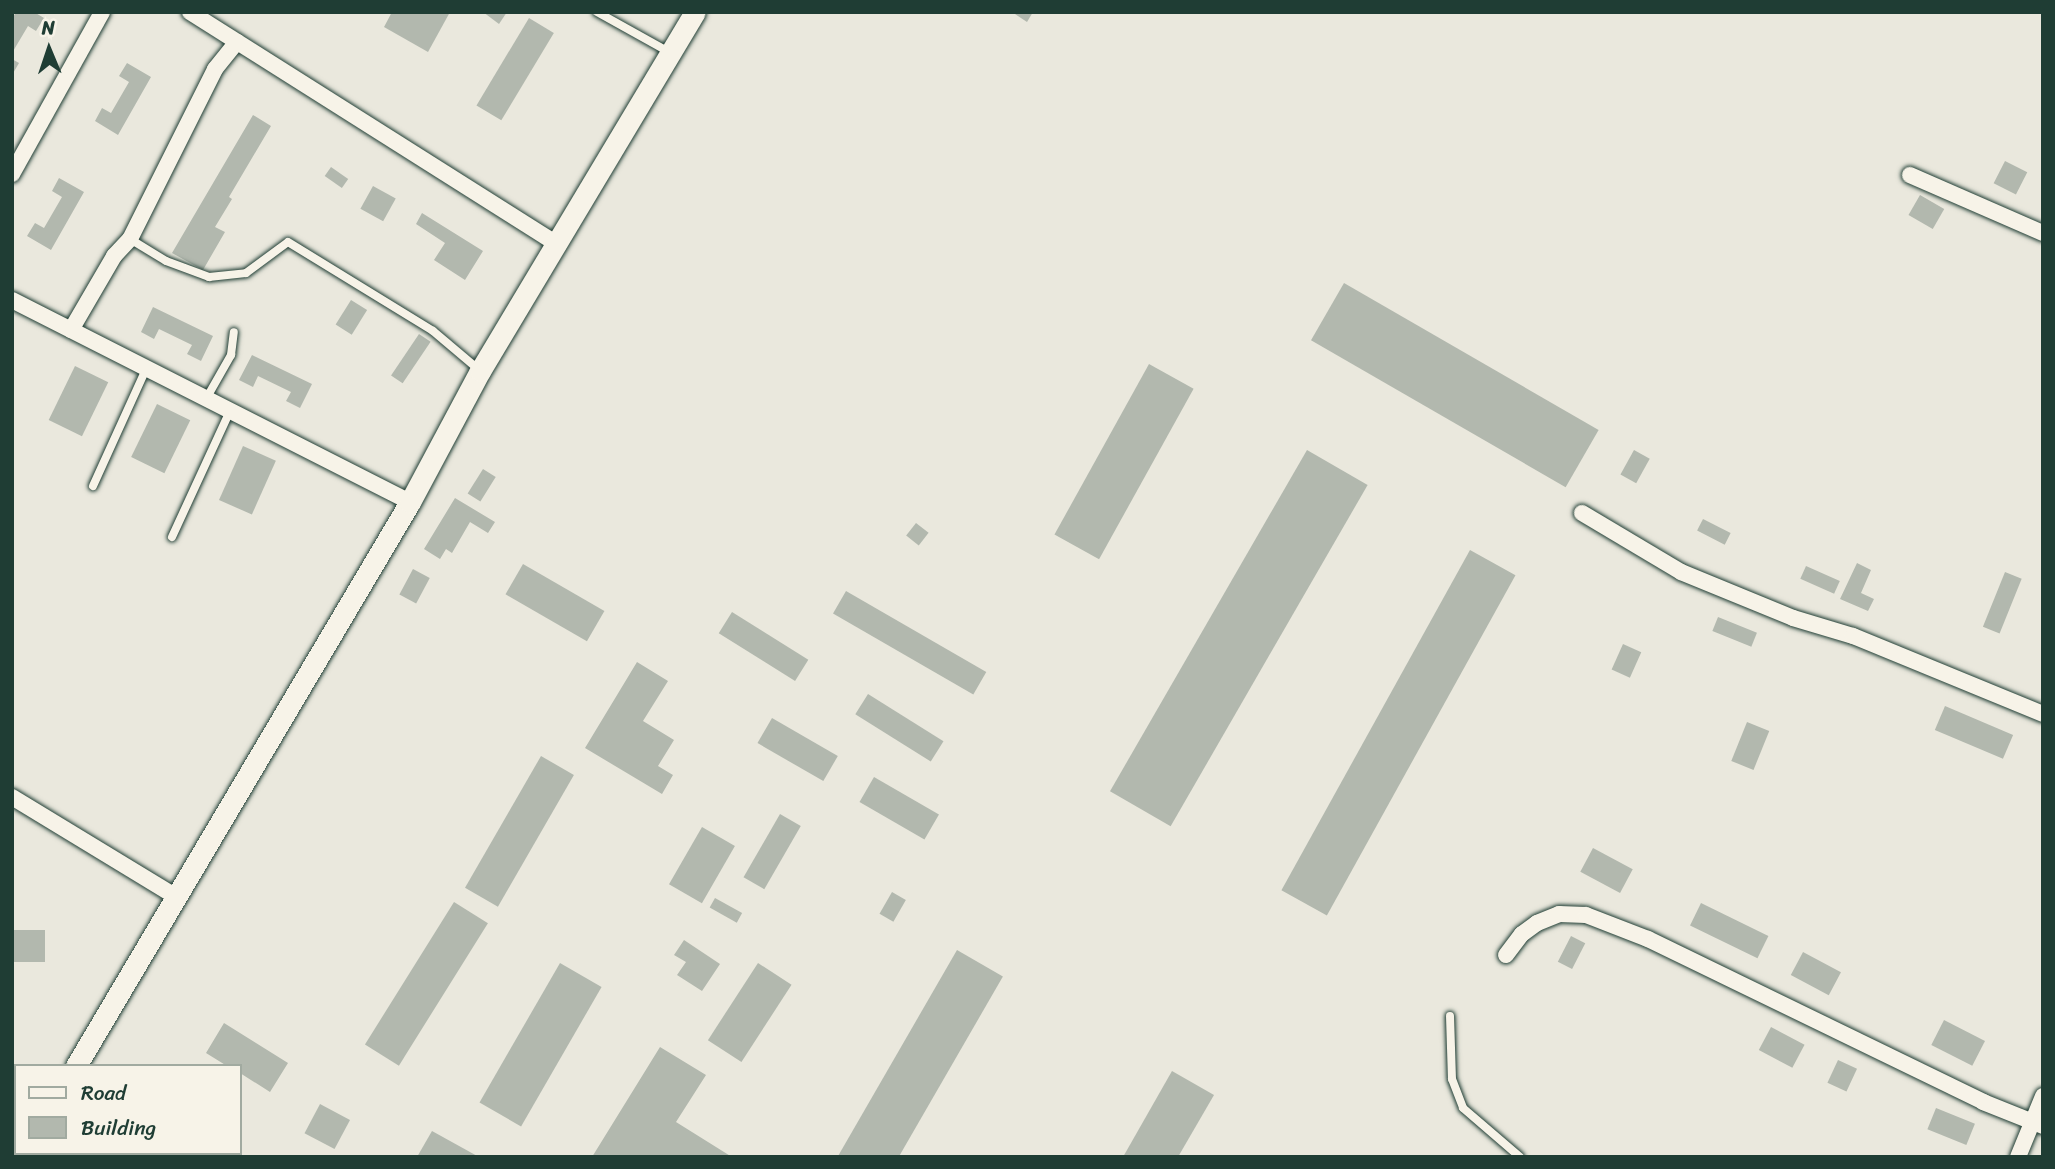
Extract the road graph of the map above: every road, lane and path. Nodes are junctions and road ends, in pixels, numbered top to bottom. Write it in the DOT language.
graph roads {
  1 [pos="102,12"];
  2 [pos="190,12"];
  3 [pos="597,12"];
  4 [pos="695,12"];
  5 [pos="237,42"];
  6 [pos="672,54"];
  7 [pos="12,174"];
  8 [pos="1910,174"];
  9 [pos="2043,233"];
  10 [pos="130,239"];
  11 [pos="558,245"];
  12 [pos="12,300"];
  13 [pos="71,330"];
  14 [pos="234,332"];
  15 [pos="146,369"];
  16 [pos="480,371"];
  17 [pos="206,399"];
  18 [pos="230,411"];
  19 [pos="93,486"];
  20 [pos="410,502"];
  21 [pos="1582,513"];
  22 [pos="172,537"];
  23 [pos="2043,715"];
  24 [pos="12,797"];
  25 [pos="175,896"];
  26 [pos="1506,955"];
  27 [pos="1450,1016"];
  28 [pos="77,1064"];
  29 [pos="2043,1096"];
  30 [pos="2038,1124"];
  31 [pos="1520,1157"];
  32 [pos="2018,1157"];
  1 -- 7 [label="street"];
  2 -- 5 [label="street"];
  3 -- 6 [label="lane"];
  4 -- 6 [label="main road"];
  5 -- 10 [label="street"];
  5 -- 11 [label="street"];
  6 -- 11 [label="main road"];
  8 -- 9 [label="street"];
  10 -- 13 [label="street"];
  10 -- 16 [label="lane"];
  11 -- 16 [label="main road"];
  12 -- 13 [label="street"];
  13 -- 15 [label="street"];
  14 -- 17 [label="lane"];
  15 -- 17 [label="street"];
  15 -- 19 [label="lane"];
  16 -- 20 [label="main road"];
  17 -- 18 [label="street"];
  18 -- 20 [label="street"];
  18 -- 22 [label="lane"];
  20 -- 25 [label="main road"];
  21 -- 23 [label="street"];
  24 -- 25 [label="street"];
  25 -- 28 [label="main road"];
  26 -- 30 [label="street"];
  27 -- 31 [label="lane"];
  29 -- 30 [label="street"];
  30 -- 32 [label="street"];
}
